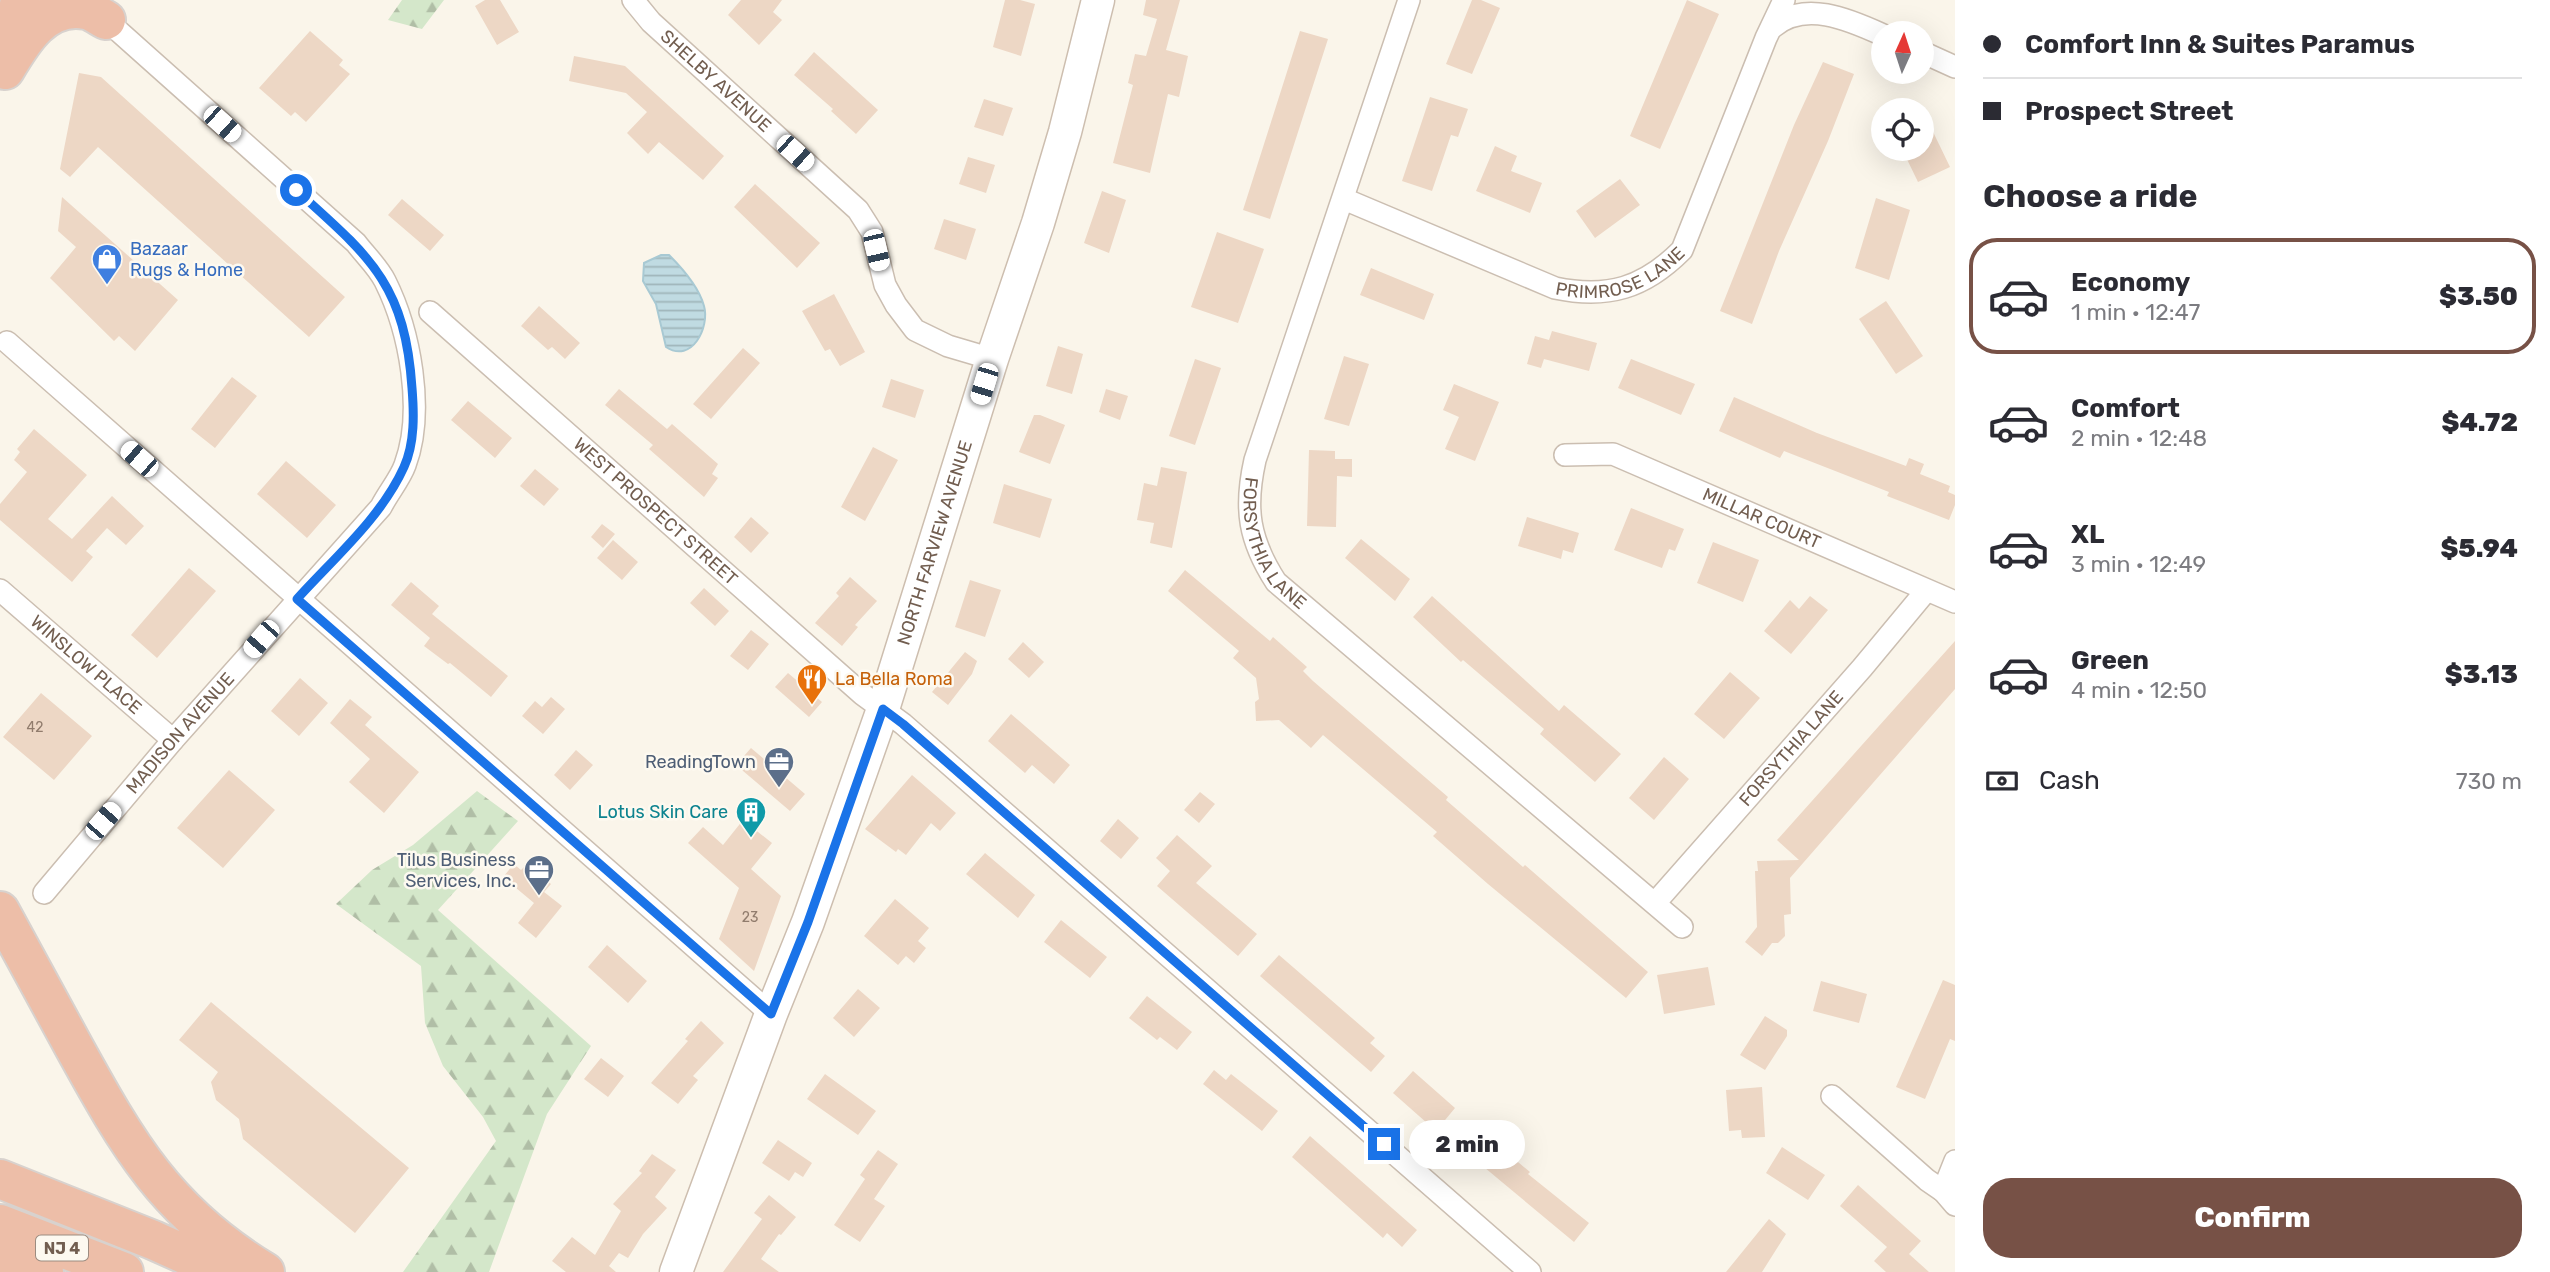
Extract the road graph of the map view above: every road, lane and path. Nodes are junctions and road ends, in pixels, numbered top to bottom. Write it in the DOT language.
graph roads {
  1 [pos="20,0"];
  2 [pos="633,0"];
  3 [pos="1098,0"];
  4 [pos="1409,0"];
  5 [pos="1784,0"];
  6 [pos="96,10"];
  7 [pos="1871,30"];
  8 [pos="1769,31"];
  9 [pos="1934,57"];
  10 [pos="1955,67"];
  11 [pos="3,82"];
  12 [pos="1344,199"];
  13 [pos="430,312"];
  14 [pos="7,342"];
  15 [pos="992,359"];
  16 [pos="1565,455"];
  17 [pos="0,590"];
  18 [pos="1926,592"];
  19 [pos="297,599"];
  20 [pos="1955,602"];
  21 [pos="883,709"];
  22 [pos="173,740"];
  23 [pos="44,893"];
  24 [pos="1654,903"];
  25 [pos="0,911"];
  26 [pos="1682,928"];
  27 [pos="771,1014"];
  28 [pos="1832,1096"];
  29 [pos="1955,1161"];
  30 [pos="0,1179"];
  31 [pos="1949,1198"];
  32 [pos="0,1224"];
  33 [pos="0,1255"];
  34 [pos="44,1272"];
  35 [pos="124,1272"];
  36 [pos="224,1272"];
  37 [pos="265,1272"];
  38 [pos="676,1272"];
  39 [pos="1530,1272"];
  1 -- 11 [label="highway"];
  2 -- 15 [label="street, SHELBY AVENUE"];
  3 -- 15 [label="street, NORTH FARVIEW AVENUE"];
  4 -- 12 [label="street, FORSYTHIA LANE"];
  5 -- 8 [label="street, PRIMROSE LANE"];
  6 -- 11 [label="highway"];
  6 -- 19 [label="street, MADISON AVENUE"];
  7 -- 8 [label="street"];
  8 -- 12 [label="street, PRIMROSE LANE"];
  9 -- 10 [label="street"];
  12 -- 24 [label="street, FORSYTHIA LANE"];
  13 -- 21 [label="street, WEST PROSPECT STREET"];
  14 -- 19 [label="street"];
  15 -- 21 [label="street, NORTH FARVIEW AVENUE"];
  16 -- 18 [label="street, MILLAR COURT"];
  17 -- 22 [label="street, WINSLOW PLACE"];
  18 -- 20 [label="street, MILLAR COURT"];
  18 -- 24 [label="street, FORSYTHIA LANE"];
  19 -- 22 [label="street, MADISON AVENUE"];
  19 -- 27 [label="street"];
  21 -- 27 [label="street, NORTH FARVIEW AVENUE"];
  21 -- 39 [label="street, WEST PROSPECT STREET"];
  22 -- 23 [label="street, MADISON AVENUE"];
  24 -- 26 [label="street, FORSYTHIA LANE"];
  25 -- 37 [label="highway"];
  27 -- 38 [label="street, NORTH FARVIEW AVENUE"];
  28 -- 31 [label="street"];
  29 -- 31 [label="street"];
  30 -- 36 [label="highway"];
  32 -- 35 [label="highway, NJ 4"];
  33 -- 34 [label="highway, NJ 4"];
}
